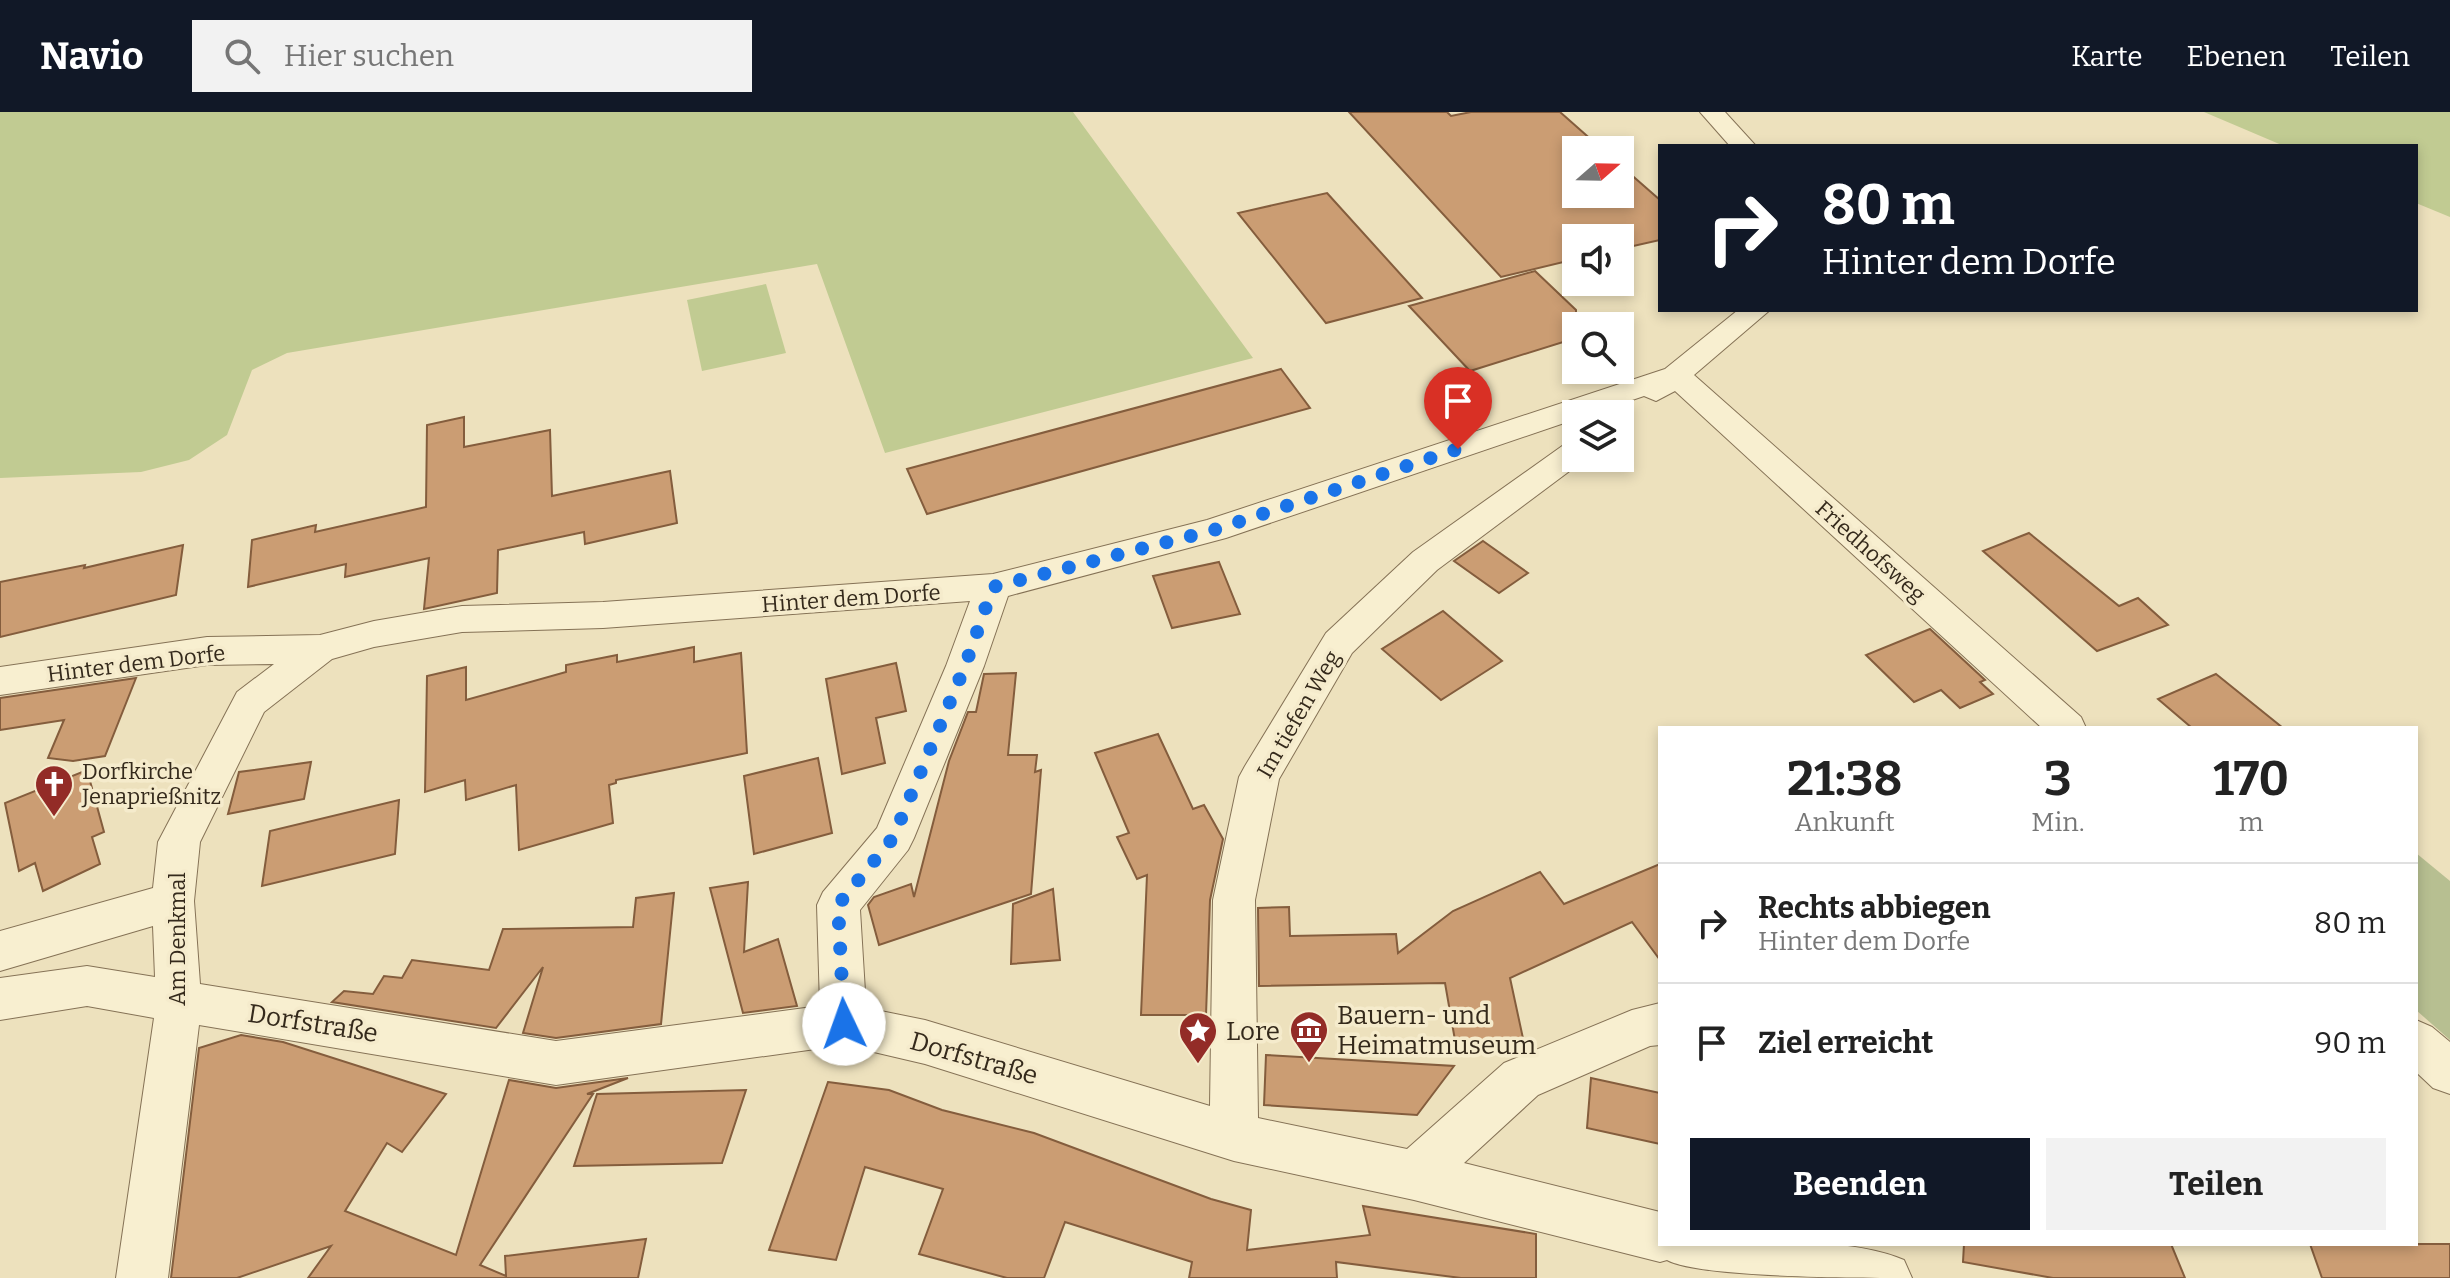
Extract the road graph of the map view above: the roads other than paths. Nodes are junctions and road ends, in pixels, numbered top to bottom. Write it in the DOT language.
graph roads {
  1 [pos="1712,112"];
  2 [pos="1742,144"];
  3 [pos="1754,312"];
  4 [pos="1676,375"];
  5 [pos="1634,408"];
  6 [pos="1562,461"];
  7 [pos="993,587"];
  8 [pos="320,649"];
  9 [pos="0,681"];
  10 [pos="2065,726"];
  11 [pos="173,901"];
  12 [pos="0,951"];
  13 [pos="0,999"];
  14 [pos="179,1002"];
  15 [pos="844,1024"];
  16 [pos="1658,1024"];
  17 [pos="2418,1044"];
  18 [pos="2450,1072"];
  19 [pos="2418,1076"];
  20 [pos="2450,1082"];
  21 [pos="1234,1137"];
  22 [pos="1414,1175"];
  23 [pos="1658,1237"];
  24 [pos="1690,1246"];
  25 [pos="1700,1246"];
  26 [pos="142,1278"];
  27 [pos="1759,1278"];
  28 [pos="1886,1278"];
  1 -- 2 [label="street"];
  3 -- 4 [label="street"];
  4 -- 5 [label="street"];
  4 -- 7 [label="street, Hinter dem Dorfe"];
  4 -- 10 [label="street, Friedhofsweg"];
  6 -- 21 [label="street, Im tiefen Weg"];
  7 -- 8 [label="street, Hinter dem Dorfe"];
  7 -- 15 [label="street"];
  8 -- 9 [label="street, Hinter dem Dorfe"];
  8 -- 11 [label="street, Am Denkmal"];
  11 -- 12 [label="street"];
  11 -- 14 [label="street, Am Denkmal"];
  13 -- 14 [label="street, Dorfstraße"];
  14 -- 15 [label="street, Dorfstraße"];
  14 -- 26 [label="street, Am Denkmal"];
  15 -- 21 [label="street, Dorfstraße"];
  16 -- 22 [label="street"];
  17 -- 18 [label="street"];
  19 -- 20 [label="street"];
  21 -- 22 [label="street, Dorfstraße"];
  22 -- 23 [label="street, Dorfstraße"];
  24 -- 27 [label="street"];
  25 -- 28 [label="street"];
}
